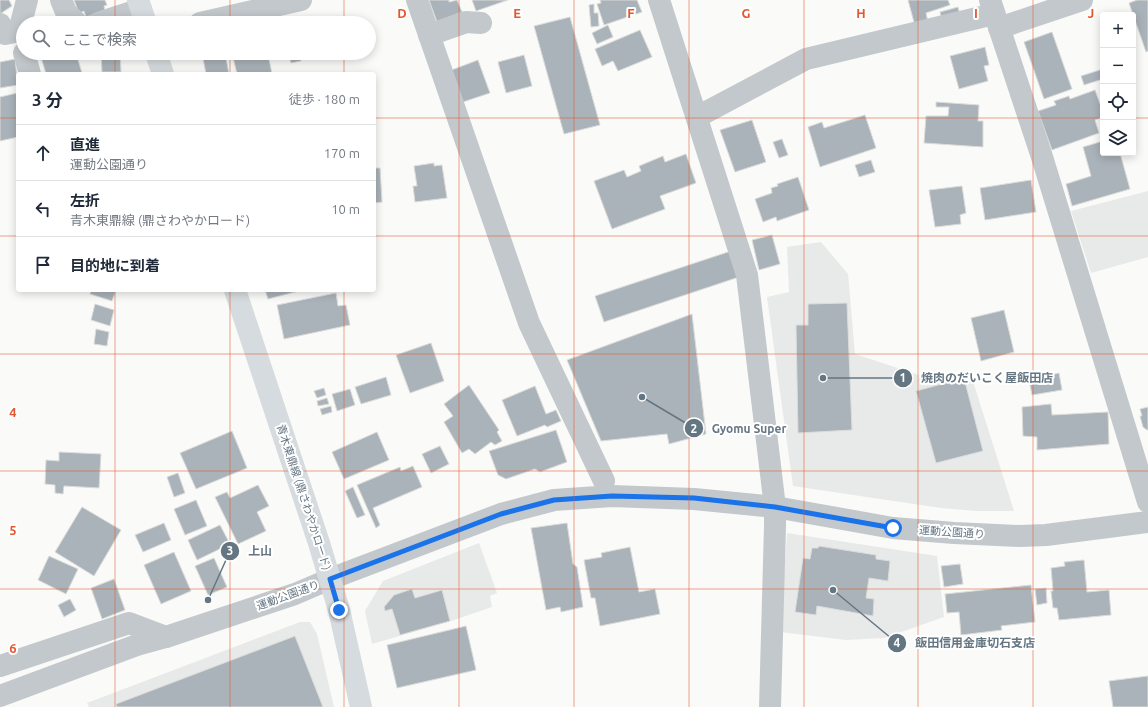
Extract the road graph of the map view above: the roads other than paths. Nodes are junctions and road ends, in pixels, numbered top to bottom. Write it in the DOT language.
graph roads {
  1 [pos="27,0"];
  2 [pos="61,0"];
  3 [pos="300,0"];
  4 [pos="417,0"];
  5 [pos="659,0"];
  6 [pos="1082,0"];
  7 [pos="141,11"];
  8 [pos="994,14"];
  9 [pos="19,16"];
  10 [pos="70,16"];
  11 [pos="123,16"];
  12 [pos="230,16"];
  13 [pos="16,21"];
  14 [pos="481,23"];
  15 [pos="9,35"];
  16 [pos="429,35"];
  17 [pos="26,60"];
  18 [pos="158,60"];
  19 [pos="29,72"];
  20 [pos="162,72"];
  21 [pos="697,116"];
  22 [pos="236,292"];
  23 [pos="604,481"];
  24 [pos="1148,502"];
  25 [pos="775,507"];
  26 [pos="1148,522"];
  27 [pos="330,579"];
  28 [pos="166,637"];
  29 [pos="0,666"];
  30 [pos="0,696"];
  31 [pos="361,707"];
  32 [pos="770,707"];
  1 -- 9 [label="street"];
  2 -- 10 [label="street"];
  3 -- 12 [label="street"];
  4 -- 16 [label="street"];
  5 -- 21 [label="street"];
  6 -- 8 [label="street"];
  7 -- 11 [label="street"];
  8 -- 21 [label="street"];
  8 -- 24 [label="street"];
  13 -- 15 [label="street"];
  14 -- 16 [label="street"];
  16 -- 23 [label="street"];
  17 -- 19 [label="street"];
  18 -- 20 [label="main road"];
  21 -- 25 [label="street"];
  22 -- 27 [label="main road, 青木東鼎線 (鼎さわやかロード)"];
  25 -- 26 [label="street, 運動公園通り"];
  25 -- 27 [label="street, 運動公園通り"];
  25 -- 32 [label="street"];
  27 -- 28 [label="street, 運動公園通り"];
  27 -- 31 [label="main road, 青木東鼎線 (鼎さわやかロード)"];
  28 -- 29 [label="street"];
  28 -- 30 [label="street, 運動公園通り"];
}
